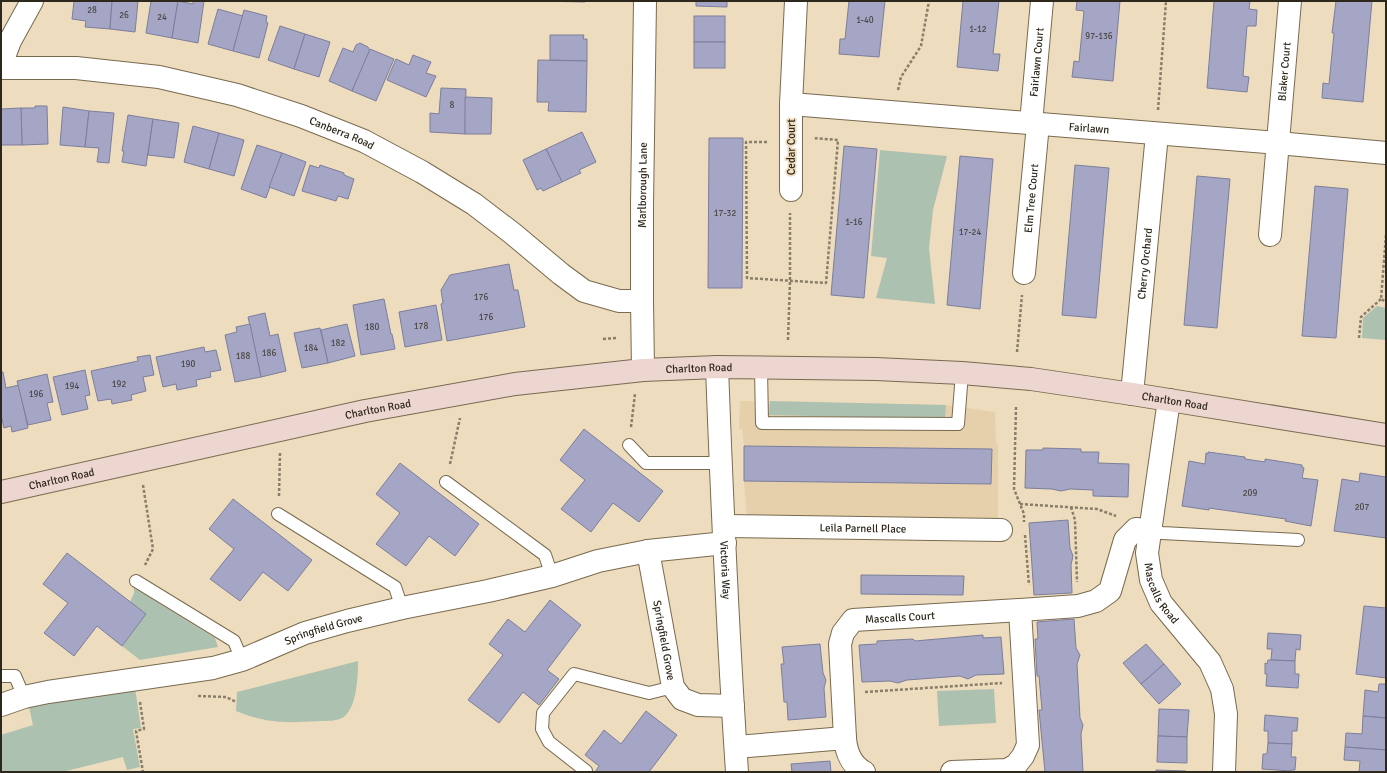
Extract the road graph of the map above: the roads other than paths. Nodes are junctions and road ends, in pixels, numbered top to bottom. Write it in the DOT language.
graph roads {
  1 [pos="32,1"];
  2 [pos="645,1"];
  3 [pos="796,1"];
  4 [pos="1042,1"];
  5 [pos="1290,1"];
  6 [pos="1,65"];
  7 [pos="1,68"];
  8 [pos="791,104"];
  9 [pos="1034,124"];
  10 [pos="1157,134"];
  11 [pos="1278,143"];
  12 [pos="1386,153"];
  13 [pos="791,190"];
  14 [pos="1270,235"];
  15 [pos="1024,273"];
  16 [pos="642,301"];
  17 [pos="717,368"];
  18 [pos="761,368"];
  19 [pos="643,370"];
  20 [pos="962,373"];
  21 [pos="1132,394"];
  22 [pos="1169,400"];
  23 [pos="1386,435"];
  24 [pos="629,445"];
  25 [pos="720,463"];
  26 [pos="446,482"];
  27 [pos="1,492"];
  28 [pos="278,514"];
  29 [pos="1001,530"];
  30 [pos="1143,530"];
  31 [pos="725,535"];
  32 [pos="1298,540"];
  33 [pos="648,551"];
  34 [pos="552,576"];
  35 [pos="136,581"];
  36 [pos="402,608"];
  37 [pos="1025,610"];
  38 [pos="242,660"];
  39 [pos="1,676"];
  40 [pos="673,687"];
  41 [pos="24,697"];
  42 [pos="1,705"];
  43 [pos="733,706"];
  44 [pos="845,738"];
  45 [pos="736,747"];
  46 [pos="586,771"];
  47 [pos="737,772"];
  48 [pos="864,772"];
  49 [pos="952,772"];
  50 [pos="1224,772"];
  1 -- 6 [label="street"];
  2 -- 16 [label="street, Marlborough Lane"];
  3 -- 8 [label="street, Cedar Court"];
  4 -- 9 [label="street, Fairlawn Court"];
  5 -- 11 [label="street, Blaker Court"];
  7 -- 16 [label="street, Canberra Road"];
  8 -- 9 [label="street, Fairlawn"];
  8 -- 13 [label="street, Cedar Court"];
  9 -- 10 [label="street, Fairlawn"];
  9 -- 15 [label="street, Elm Tree Court"];
  10 -- 11 [label="street, Fairlawn"];
  10 -- 21 [label="street, Cherry Orchard"];
  11 -- 12 [label="street, Fairlawn"];
  11 -- 14 [label="street, Blaker Court"];
  16 -- 19 [label="street, Marlborough Lane"];
  17 -- 18 [label="main road, Charlton Road"];
  17 -- 19 [label="main road, Charlton Road"];
  17 -- 25 [label="street, Victoria Way"];
  18 -- 20 [label="main road, Charlton Road"];
  18 -- 20 [label="lane"];
  19 -- 27 [label="main road, Charlton Road"];
  20 -- 21 [label="main road, Charlton Road"];
  21 -- 22 [label="main road, Charlton Road"];
  22 -- 23 [label="main road, Charlton Road"];
  22 -- 30 [label="street, Mascalls Road"];
  24 -- 25 [label="lane"];
  25 -- 31 [label="street, Victoria Way"];
  26 -- 34 [label="lane"];
  28 -- 36 [label="lane"];
  29 -- 31 [label="street, Leila Parnell Place"];
  30 -- 32 [label="lane"];
  30 -- 37 [label="street, Mascalls Court"];
  30 -- 50 [label="street, Mascalls Road"];
  31 -- 33 [label="street, Springfield Grove"];
  31 -- 43 [label="street, Victoria Way"];
  33 -- 34 [label="street, Springfield Grove"];
  33 -- 40 [label="street, Springfield Grove"];
  34 -- 36 [label="street, Springfield Grove"];
  35 -- 38 [label="lane"];
  36 -- 38 [label="street, Springfield Grove"];
  37 -- 44 [label="street, Mascalls Court"];
  37 -- 49 [label="street"];
  38 -- 41 [label="street, Springfield Grove"];
  39 -- 41 [label="lane"];
  40 -- 43 [label="street, Springfield Grove"];
  40 -- 46 [label="lane"];
  41 -- 42 [label="street, Springfield Grove"];
  43 -- 45 [label="street, Victoria Way"];
  44 -- 45 [label="street"];
  44 -- 48 [label="street, Mascalls Court"];
  45 -- 47 [label="street, Victoria Way"];
}
